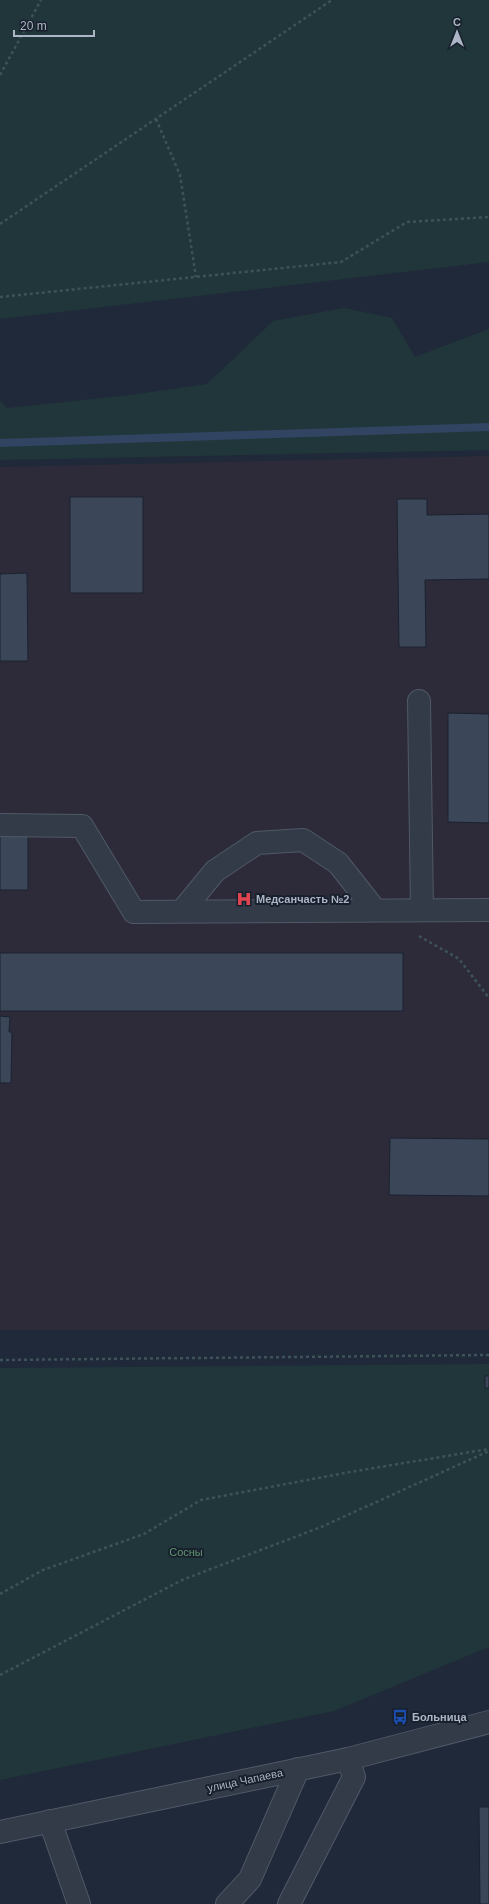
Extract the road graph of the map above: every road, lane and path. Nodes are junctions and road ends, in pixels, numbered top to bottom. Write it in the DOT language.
graph roads {
  1 [pos="41,0"];
  2 [pos="332,0"];
  3 [pos="0,75"];
  4 [pos="156,119"];
  5 [pos="489,216"];
  6 [pos="0,224"];
  7 [pos="196,277"];
  8 [pos="0,297"];
  9 [pos="420,701"];
  10 [pos="0,825"];
  11 [pos="375,910"];
  12 [pos="422,910"];
  13 [pos="489,910"];
  14 [pos="182,911"];
  15 [pos="414,933"];
  16 [pos="489,998"];
  17 [pos="489,1355"];
  18 [pos="0,1360"];
  19 [pos="489,1450"];
  20 [pos="0,1594"];
  21 [pos="0,1675"];
  22 [pos="489,1722"];
  23 [pos="348,1759"];
  24 [pos="298,1769"];
  25 [pos="50,1821"];
  26 [pos="0,1832"];
  27 [pos="79,1904"];
  28 [pos="227,1904"];
  29 [pos="289,1904"];
  1 -- 3 [label="path"];
  2 -- 4 [label="path"];
  4 -- 6 [label="path"];
  4 -- 7 [label="path"];
  5 -- 7 [label="path"];
  7 -- 8 [label="path"];
  9 -- 12 [label="street"];
  10 -- 14 [label="street"];
  11 -- 12 [label="street"];
  11 -- 14 [label="street"];
  11 -- 14 [label="street"];
  12 -- 13 [label="street"];
  15 -- 16 [label="path"];
  17 -- 18 [label="path"];
  19 -- 20 [label="path"];
  19 -- 21 [label="path"];
  22 -- 23 [label="street, улица Чапаева"];
  23 -- 24 [label="street, улица Чапаева"];
  23 -- 29 [label="street"];
  24 -- 25 [label="street, улица Чапаева"];
  24 -- 28 [label="street"];
  25 -- 26 [label="street, улица Чапаева"];
  25 -- 27 [label="street"];
}
